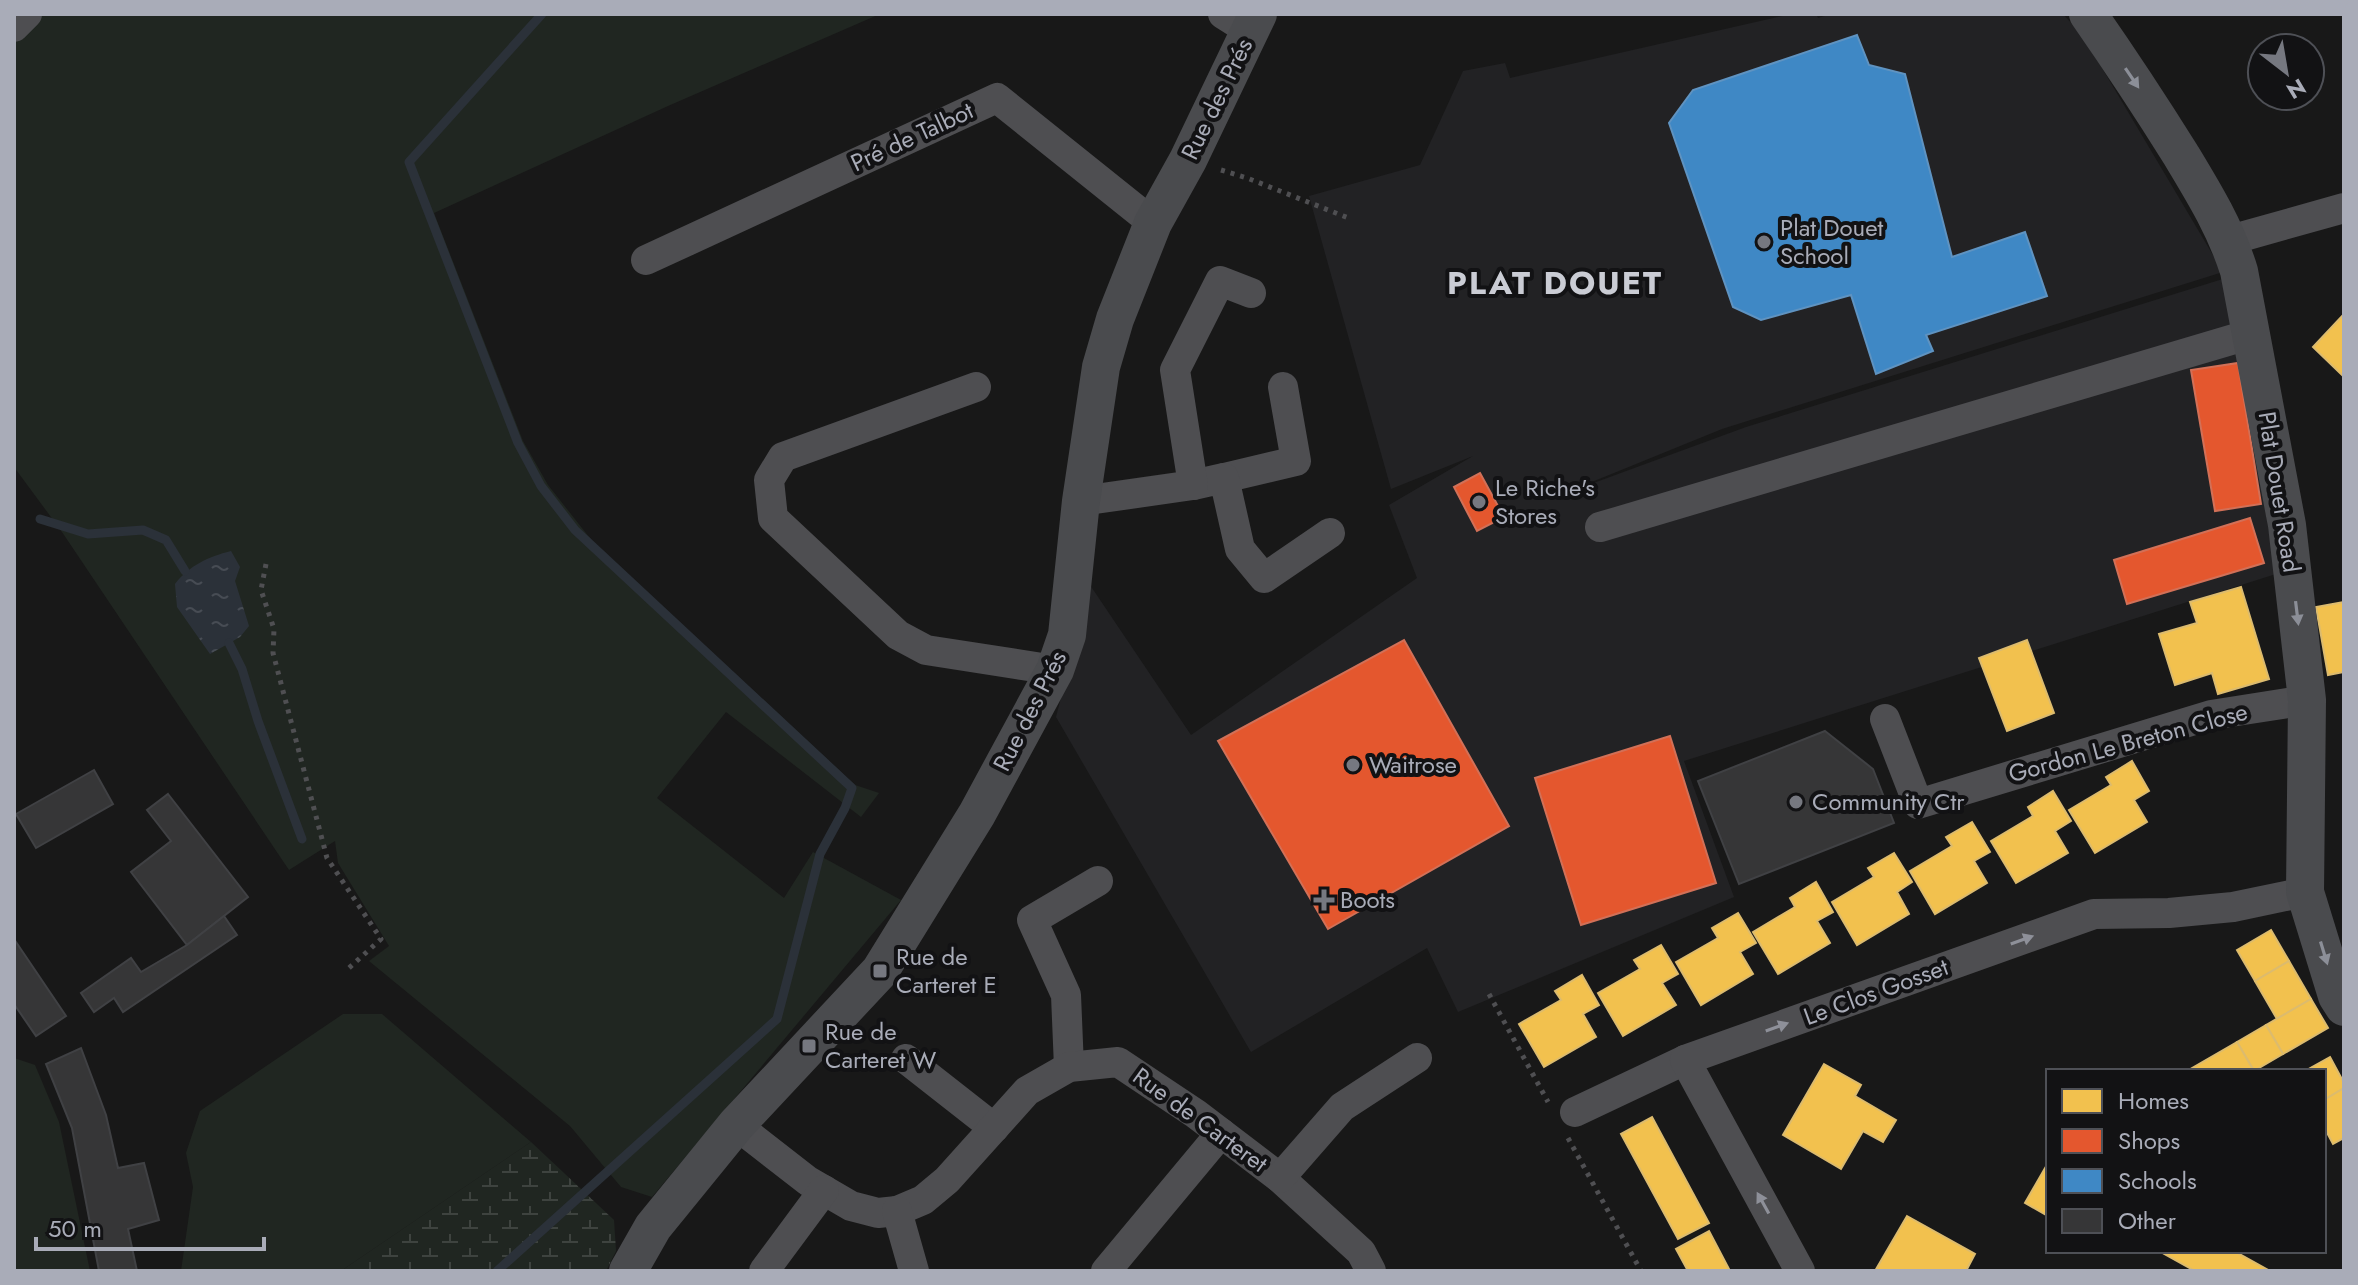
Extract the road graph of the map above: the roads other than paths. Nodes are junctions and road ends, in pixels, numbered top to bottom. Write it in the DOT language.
graph roads {
  1 [pos="27,14"];
  2 [pos="2088,14"];
  3 [pos="1244,20"];
  4 [pos="14,27"];
  5 [pos="2344,208"];
  6 [pos="1153,223"];
  7 [pos="2230,240"];
  8 [pos="646,260"];
  9 [pos="1251,293"];
  10 [pos="2251,334"];
  11 [pos="976,387"];
  12 [pos="1283,387"];
  13 [pos="1224,478"];
  14 [pos="1193,485"];
  15 [pos="1081,501"];
  16 [pos="1600,527"];
  17 [pos="1330,533"];
  18 [pos="1055,670"];
  19 [pos="2307,700"];
  20 [pos="1885,719"];
  21 [pos="1098,881"];
  22 [pos="2305,892"];
  23 [pos="2344,1007"];
  24 [pos="1417,1058"];
  25 [pos="906,1059"];
  26 [pos="1685,1060"];
  27 [pos="1069,1067"];
  28 [pos="1575,1112"];
  29 [pos="736,1125"];
  30 [pos="994,1128"];
  31 [pos="1221,1133"];
  32 [pos="1280,1178"];
  33 [pos="824,1190"];
  34 [pos="897,1211"];
  35 [pos="628,1271"];
  36 [pos="764,1271"];
  37 [pos="914,1271"];
  38 [pos="1106,1271"];
  39 [pos="1371,1271"];
  40 [pos="1800,1271"];
  1 -- 4 [label="street"];
  2 -- 7 [label="main road, Plat Douet Road, one-way"];
  3 -- 6 [label="main road, Rue des Prés"];
  5 -- 7 [label="street"];
  6 -- 8 [label="street, Pré de Talbot"];
  6 -- 15 [label="main road, Rue des Prés"];
  7 -- 10 [label="main road, Plat Douet Road"];
  9 -- 14 [label="street"];
  10 -- 16 [label="street"];
  10 -- 19 [label="main road, Plat Douet Road, one-way"];
  11 -- 18 [label="street"];
  12 -- 13 [label="street"];
  13 -- 14 [label="street"];
  13 -- 17 [label="street"];
  14 -- 15 [label="street"];
  15 -- 18 [label="main road, Rue des Prés"];
  18 -- 29 [label="main road, Rue des Prés"];
  19 -- 20 [label="street, Gordon Le Breton Close"];
  19 -- 22 [label="main road, Plat Douet Road"];
  21 -- 27 [label="street"];
  22 -- 23 [label="main road, Plat Douet Road, one-way"];
  26 -- 22 [label="street, Le Clos Gosset, one-way"];
  24 -- 32 [label="street"];
  25 -- 30 [label="street"];
  26 -- 28 [label="street, Le Clos Gosset"];
  40 -- 26 [label="street, one-way"];
  27 -- 30 [label="street, Rue de Carteret"];
  27 -- 31 [label="street, Rue de Carteret"];
  29 -- 33 [label="street"];
  29 -- 35 [label="main road, Rue des Prés"];
  30 -- 34 [label="street, Rue de Carteret"];
  31 -- 32 [label="street, Rue de Carteret"];
  31 -- 38 [label="street"];
  32 -- 39 [label="street, Rue de Carteret"];
  33 -- 34 [label="street"];
  33 -- 36 [label="street"];
  34 -- 37 [label="street"];
}
